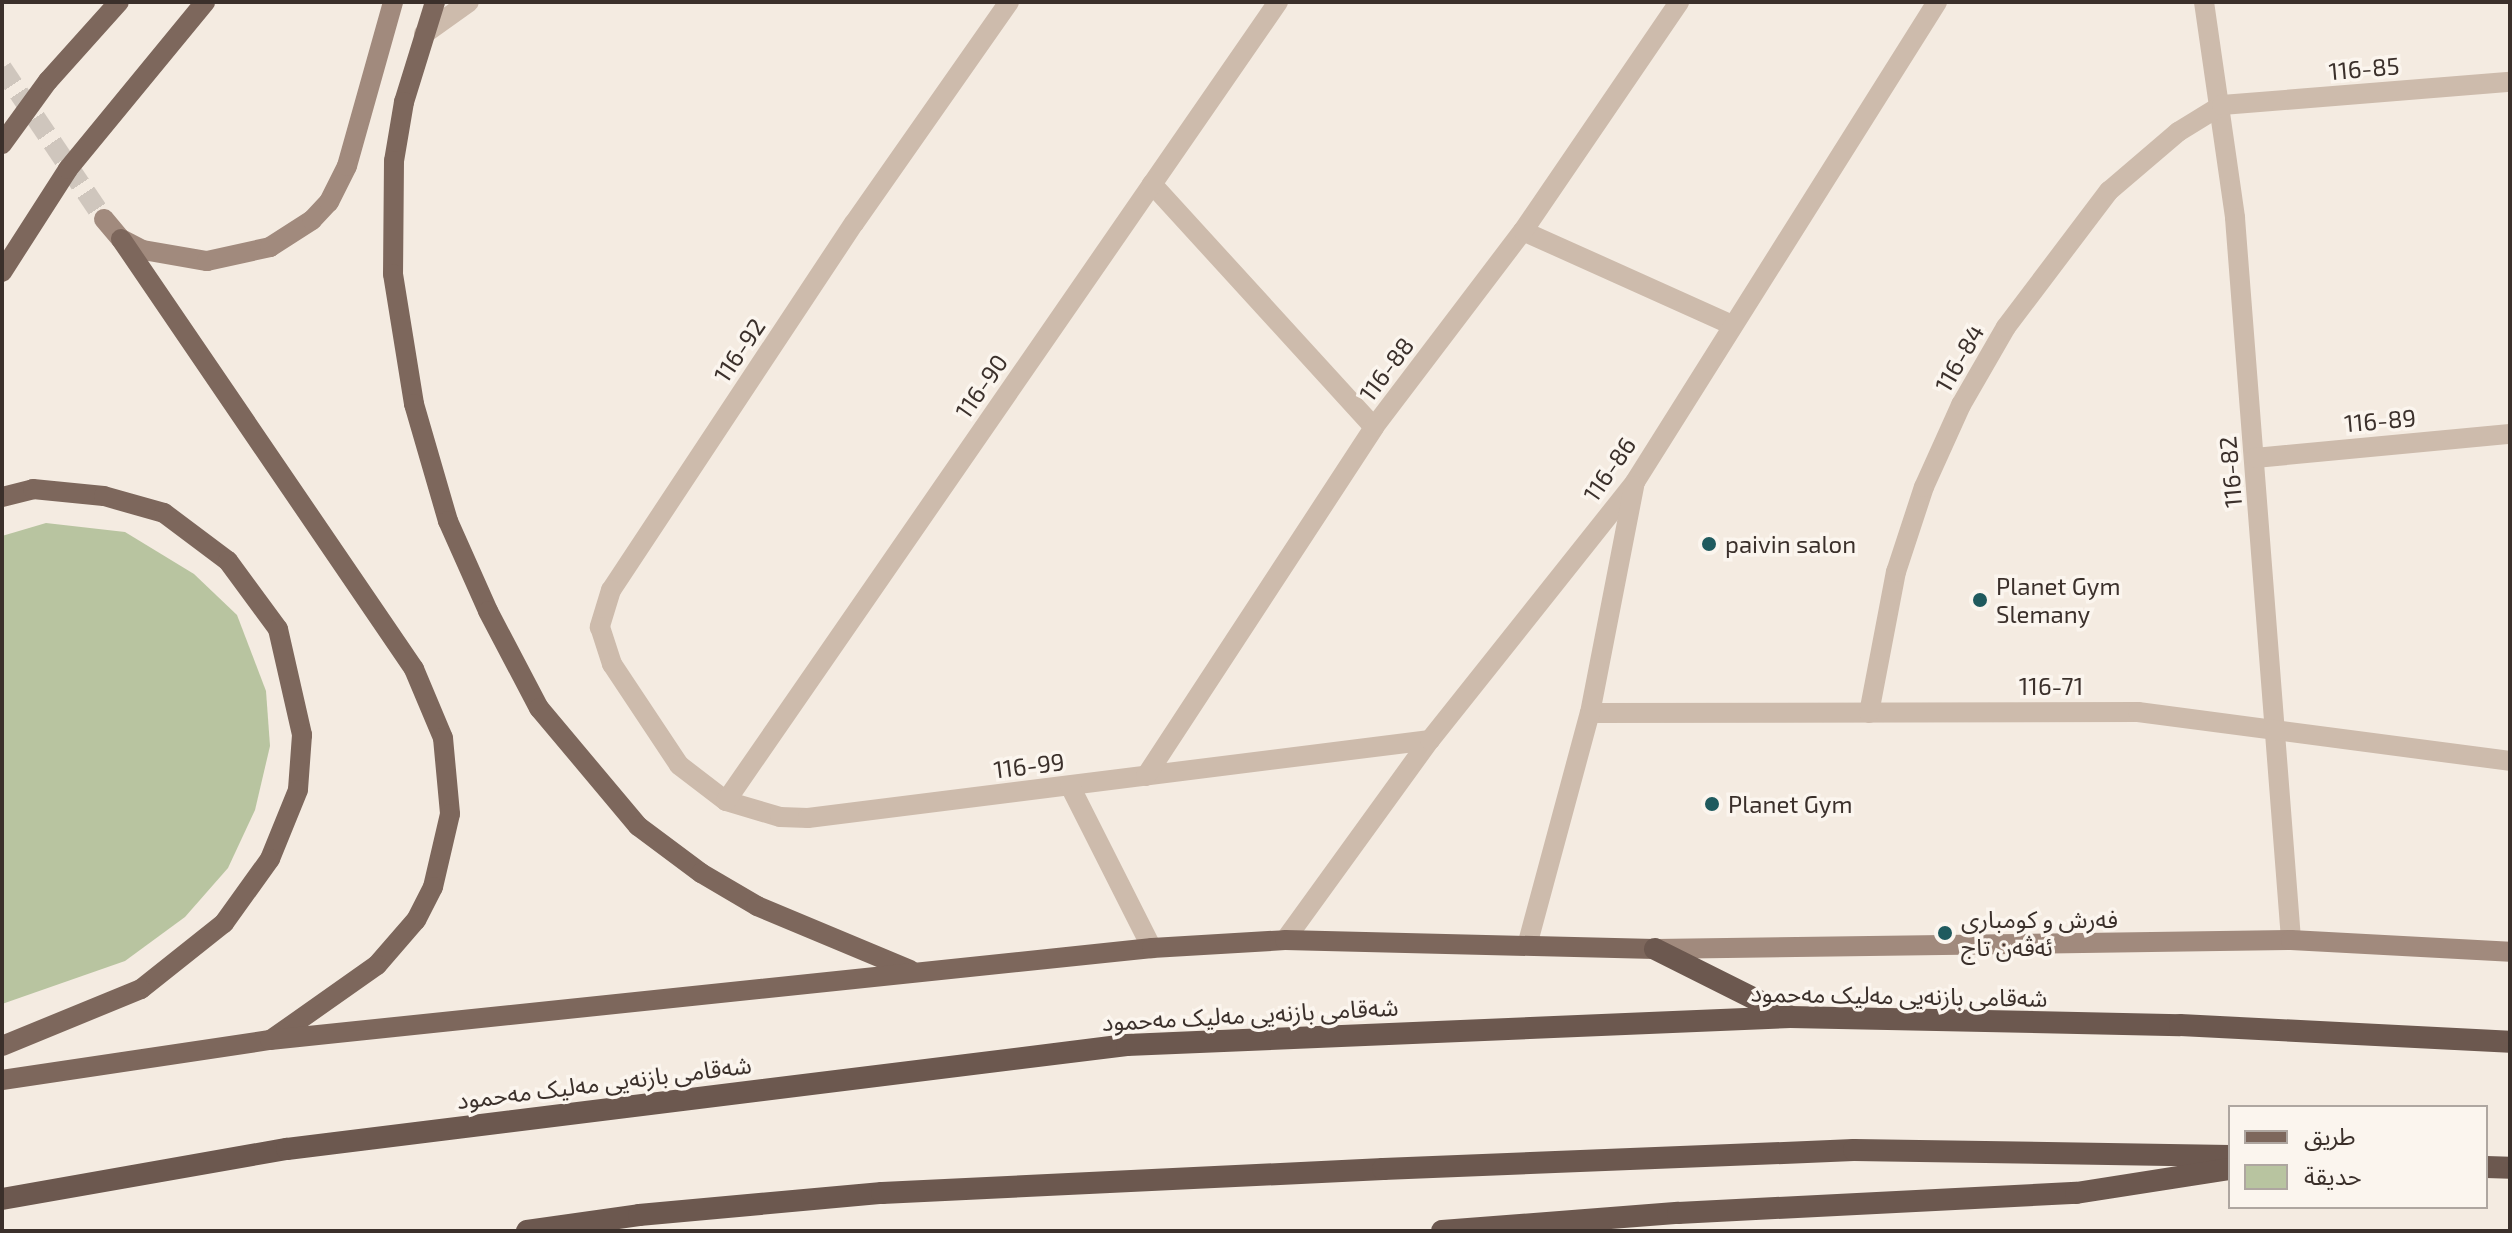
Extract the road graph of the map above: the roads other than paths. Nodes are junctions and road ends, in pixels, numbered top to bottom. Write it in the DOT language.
graph roads {
  1 [pos="119,2"];
  2 [pos="205,2"];
  3 [pos="393,2"];
  4 [pos="435,2"];
  5 [pos="469,2"];
  6 [pos="1009,2"];
  7 [pos="1278,2"];
  8 [pos="1679,2"];
  9 [pos="1937,2"];
  10 [pos="2204,2"];
  11 [pos="424,34"];
  12 [pos="2510,82"];
  13 [pos="2222,105"];
  14 [pos="2,144"];
  15 [pos="1152,184"];
  16 [pos="104,219"];
  17 [pos="1523,231"];
  18 [pos="121,239"];
  19 [pos="2,272"];
  20 [pos="1730,324"];
  21 [pos="1374,427"];
  22 [pos="2510,434"];
  23 [pos="2255,458"];
  24 [pos="1635,482"];
  25 [pos="2,497"];
  26 [pos="1590,713"];
  27 [pos="1869,713"];
  28 [pos="2278,728"];
  29 [pos="662,740"];
  30 [pos="1430,740"];
  31 [pos="2510,761"];
  32 [pos="1146,776"];
  33 [pos="1070,786"];
  34 [pos="726,801"];
  35 [pos="1285,940"];
  36 [pos="2291,940"];
  37 [pos="1528,942"];
  38 [pos="1152,948"];
  39 [pos="1655,949"];
  40 [pos="2510,952"];
  41 [pos="913,971"];
  42 [pos="1790,1017"];
  43 [pos="270,1040"];
  44 [pos="2510,1042"];
  45 [pos="2,1046"];
  46 [pos="2,1080"];
  47 [pos="2228,1156"];
  48 [pos="2488,1167"];
  49 [pos="2510,1168"];
  50 [pos="2228,1169"];
  51 [pos="2,1199"];
  52 [pos="527,1231"];
  53 [pos="1442,1231"];
  1 -- 14 [label="main road"];
  2 -- 19 [label="main road"];
  3 -- 18 [label="main road"];
  4 -- 11 [label="main road"];
  5 -- 11 [label="street"];
  6 -- 29 [label="street, 116-92"];
  7 -- 15 [label="street, 116-90"];
  8 -- 17 [label="street, 116-88"];
  9 -- 20 [label="street, 116-86"];
  10 -- 13 [label="street, 116-82"];
  11 -- 41 [label="main road"];
  12 -- 13 [label="street, 116-85"];
  13 -- 23 [label="street, 116-82"];
  13 -- 27 [label="street, 116-84"];
  15 -- 21 [label="street"];
  15 -- 34 [label="street, 116-90"];
  16 -- 18 [label="main road"];
  17 -- 20 [label="street"];
  17 -- 21 [label="street, 116-88"];
  18 -- 43 [label="main road"];
  20 -- 24 [label="street, 116-86"];
  21 -- 32 [label="street, 116-88"];
  22 -- 23 [label="street, 116-89"];
  23 -- 28 [label="street, 116-82"];
  24 -- 26 [label="street"];
  24 -- 30 [label="street, 116-86"];
  25 -- 45 [label="main road"];
  26 -- 27 [label="street, 116-71"];
  26 -- 37 [label="street"];
  27 -- 28 [label="street, 116-71"];
  28 -- 31 [label="street, 116-71"];
  28 -- 36 [label="street, 116-82"];
  29 -- 34 [label="street, 116-99"];
  30 -- 32 [label="street, 116-99"];
  30 -- 35 [label="street, 116-86"];
  32 -- 33 [label="street, 116-99"];
  33 -- 34 [label="street, 116-99"];
  33 -- 38 [label="street"];
  35 -- 37 [label="main road"];
  35 -- 38 [label="main road"];
  36 -- 39 [label="main road"];
  36 -- 40 [label="main road"];
  37 -- 39 [label="main road"];
  38 -- 41 [label="main road"];
  39 -- 42 [label="highway"];
  41 -- 43 [label="main road"];
  42 -- 44 [label="highway, شەقامی بازنەیی مەلیک مەحمود"];
  42 -- 51 [label="highway, شەقامی بازنەیی مەلیک مەحمود"];
  43 -- 46 [label="main road"];
  47 -- 52 [label="highway"];
  48 -- 49 [label="highway"];
  50 -- 53 [label="highway"];
}
